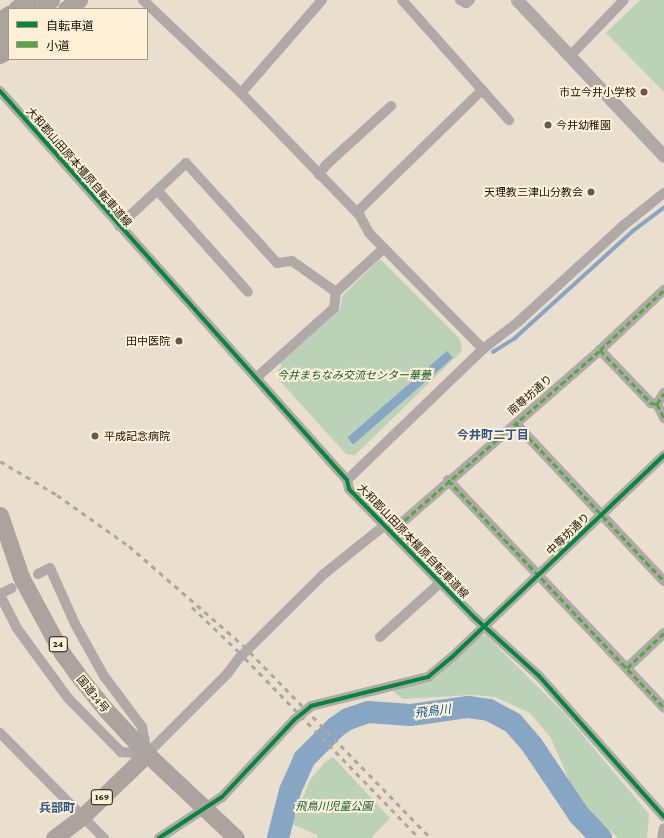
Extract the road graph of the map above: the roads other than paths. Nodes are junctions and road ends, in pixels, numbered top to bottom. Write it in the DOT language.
graph roads {
  1 [pos="28,0"];
  2 [pos="51,0"];
  3 [pos="79,0"];
  4 [pos="143,0"];
  5 [pos="322,0"];
  6 [pos="402,0"];
  7 [pos="460,0"];
  8 [pos="470,0"];
  9 [pos="517,0"];
  10 [pos="624,0"];
  11 [pos="17,8"];
  12 [pos="40,8"];
  13 [pos="67,8"];
  14 [pos="8,32"];
  15 [pos="0,38"];
  16 [pos="571,55"];
  17 [pos="482,90"];
  18 [pos="0,91"];
  19 [pos="241,93"];
  20 [pos="391,106"];
  21 [pos="509,120"];
  22 [pos="664,156"];
  23 [pos="319,175"];
  24 [pos="158,191"];
  25 [pos="664,193"];
  26 [pos="357,212"];
  27 [pos="119,226"];
  28 [pos="384,248"];
  29 [pos="664,290"];
  30 [pos="248,292"];
  31 [pos="336,292"];
  32 [pos="483,350"];
  33 [pos="600,350"];
  34 [pos="256,378"];
  35 [pos="664,393"];
  36 [pos="657,404"];
  37 [pos="664,418"];
  38 [pos="516,424"];
  39 [pos="664,455"];
  40 [pos="347,480"];
  41 [pos="448,480"];
  42 [pos="0,515"];
  43 [pos="601,515"];
  44 [pos="388,529"];
  45 [pos="38,574"];
  46 [pos="538,574"];
  47 [pos="664,581"];
  48 [pos="440,583"];
  49 [pos="12,588"];
  50 [pos="0,595"];
  51 [pos="484,625"];
  52 [pos="664,633"];
  53 [pos="380,637"];
  54 [pos="627,668"];
  55 [pos="664,708"];
  56 [pos="0,733"];
  57 [pos="147,754"];
  58 [pos="204,810"];
  59 [pos="83,816"];
  60 [pos="664,817"];
  61 [pos="664,828"];
  62 [pos="54,838"];
  63 [pos="104,838"];
  64 [pos="158,838"];
  65 [pos="236,838"];
  66 [pos="662,838"];
  1 -- 11 [label="highway"];
  2 -- 12 [label="highway"];
  3 -- 13 [label="highway"];
  4 -- 19 [label="street"];
  5 -- 19 [label="street"];
  6 -- 17 [label="street"];
  7 -- 8 [label="street"];
  9 -- 16 [label="street"];
  10 -- 16 [label="street"];
  14 -- 15 [label="highway"];
  16 -- 22 [label="street"];
  17 -- 21 [label="street"];
  17 -- 26 [label="street"];
  18 -- 27 [label="street, 大和郡山田原本橿原自転車道線"];
  19 -- 23 [label="street"];
  20 -- 23 [label="street"];
  23 -- 26 [label="street"];
  24 -- 27 [label="street"];
  24 -- 30 [label="street"];
  24 -- 31 [label="street"];
  25 -- 32 [label="street"];
  26 -- 28 [label="street"];
  27 -- 34 [label="street, 大和郡山田原本橿原自転車道線"];
  28 -- 31 [label="street"];
  28 -- 32 [label="street"];
  29 -- 33 [label="street, 南尊坊通り"];
  31 -- 34 [label="street"];
  32 -- 40 [label="street"];
  33 -- 36 [label="street"];
  33 -- 38 [label="street, 南尊坊通り"];
  34 -- 40 [label="street, 大和郡山田原本橿原自転車道線"];
  35 -- 36 [label="street"];
  36 -- 37 [label="street"];
  38 -- 41 [label="street, 南尊坊通り"];
  38 -- 43 [label="street"];
  39 -- 43 [label="street, 中尊坊通り"];
  40 -- 44 [label="street, 大和郡山田原本橿原自転車道線"];
  41 -- 44 [label="street, 南尊坊通り"];
  41 -- 46 [label="street"];
  42 -- 57 [label="highway, 国道24号 / 24"];
  43 -- 46 [label="street, 中尊坊通り"];
  43 -- 47 [label="street"];
  44 -- 48 [label="street, 大和郡山田原本橿原自転車道線"];
  44 -- 57 [label="street, 南尊坊通り"];
  45 -- 57 [label="street"];
  46 -- 51 [label="street, 中尊坊通り"];
  46 -- 54 [label="street"];
  48 -- 51 [label="street, 大和郡山田原本橿原自転車道線"];
  48 -- 53 [label="street"];
  49 -- 50 [label="street"];
  50 -- 57 [label="street"];
  51 -- 58 [label="street, 中尊坊通り"];
  51 -- 60 [label="street, 大和郡山田原本橿原自転車道線"];
  52 -- 54 [label="street"];
  54 -- 55 [label="street"];
  56 -- 59 [label="street"];
  57 -- 58 [label="highway, 国道24号 / 24"];
  57 -- 59 [label="highway, 169"];
  58 -- 64 [label="street, 中尊坊通り"];
  58 -- 65 [label="highway, 国道24号 / 24"];
  59 -- 62 [label="highway, 169"];
  59 -- 63 [label="street"];
  61 -- 66 [label="street"];
}
